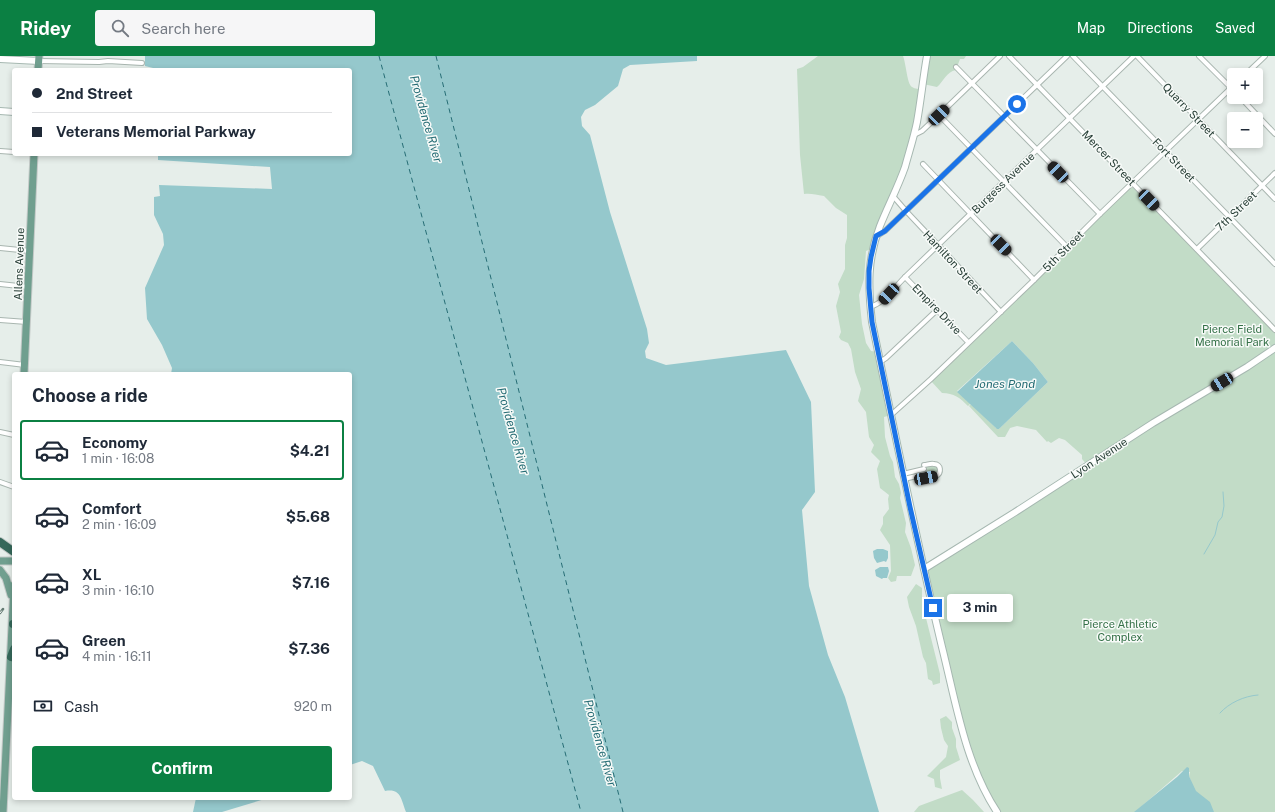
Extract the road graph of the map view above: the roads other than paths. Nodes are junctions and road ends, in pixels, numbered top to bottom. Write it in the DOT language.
graph roads {
  1 [pos="928,56"];
  2 [pos="1000,56"];
  3 [pos="1010,56"];
  4 [pos="1067,56"];
  5 [pos="1073,56"];
  6 [pos="1135,56"];
  7 [pos="1200,56"];
  8 [pos="1265,56"];
  9 [pos="39,58"];
  10 [pos="0,59"];
  11 [pos="142,63"];
  12 [pos="956,67"];
  13 [pos="38,68"];
  14 [pos="1252,68"];
  15 [pos="1227,82"];
  16 [pos="972,84"];
  17 [pos="1037,85"];
  18 [pos="1102,86"];
  19 [pos="1227,93"];
  20 [pos="1247,104"];
  21 [pos="0,111"];
  22 [pos="12,112"];
  23 [pos="939,115"];
  24 [pos="1004,116"];
  25 [pos="1070,118"];
  26 [pos="1198,120"];
  27 [pos="1275,134"];
  28 [pos="914,136"];
  29 [pos="971,148"];
  30 [pos="1037,150"];
  31 [pos="0,151"];
  32 [pos="1165,151"];
  33 [pos="12,152"];
  34 [pos="34,156"];
  35 [pos="923,164"];
  36 [pos="1275,173"];
  37 [pos="938,180"];
  38 [pos="1004,181"];
  39 [pos="1133,183"];
  40 [pos="1262,185"];
  41 [pos="893,196"];
  42 [pos="1275,199"];
  43 [pos="906,211"];
  44 [pos="971,214"];
  45 [pos="1100,214"];
  46 [pos="1229,217"];
  47 [pos="876,236"];
  48 [pos="938,246"];
  49 [pos="1067,246"];
  50 [pos="0,248"];
  51 [pos="1197,249"];
  52 [pos="30,251"];
  53 [pos="1275,264"];
  54 [pos="905,277"];
  55 [pos="1034,280"];
  56 [pos="0,284"];
  57 [pos="29,287"];
  58 [pos="870,307"];
  59 [pos="936,310"];
  60 [pos="1001,312"];
  61 [pos="0,320"];
  62 [pos="27,322"];
  63 [pos="1275,330"];
  64 [pos="968,342"];
  65 [pos="1275,348"];
  66 [pos="0,362"];
  67 [pos="880,362"];
  68 [pos="25,365"];
  69 [pos="24,372"];
  70 [pos="891,414"];
  71 [pos="0,432"];
  72 [pos="12,435"];
  73 [pos="925,472"];
  74 [pos="904,476"];
  75 [pos="0,482"];
  76 [pos="12,486"];
  77 [pos="0,542"];
  78 [pos="12,551"];
  79 [pos="0,561"];
  80 [pos="12,561"];
  81 [pos="0,570"];
  82 [pos="924,570"];
  83 [pos="12,597"];
  84 [pos="12,640"];
  85 [pos="11,657"];
  86 [pos="3,812"];
  87 [pos="997,812"];
  1 -- 28 [label="main road"];
  2 -- 16 [label="street"];
  3 -- 17 [label="street, Mercer Street"];
  4 -- 17 [label="street"];
  5 -- 18 [label="street, Fort Street"];
  6 -- 18 [label="street, Burgess Avenue"];
  6 -- 26 [label="street, Quarry Street"];
  7 -- 15 [label="street"];
  8 -- 14 [label="street"];
  9 -- 10 [label="main road"];
  9 -- 11 [label="street"];
  9 -- 13 [label="main road"];
  12 -- 16 [label="street"];
  16 -- 23 [label="street"];
  16 -- 24 [label="street"];
  17 -- 24 [label="street"];
  17 -- 25 [label="street, Mercer Street"];
  18 -- 25 [label="street, Burgess Avenue"];
  18 -- 32 [label="street, Fort Street"];
  19 -- 26 [label="street, 5th Street"];
  20 -- 27 [label="street"];
  21 -- 22 [label="main road"];
  23 -- 28 [label="street"];
  23 -- 29 [label="street"];
  24 -- 29 [label="street"];
  24 -- 30 [label="street"];
  25 -- 30 [label="street, Burgess Avenue"];
  25 -- 39 [label="street, Mercer Street"];
  26 -- 32 [label="street, 5th Street"];
  26 -- 40 [label="street, Quarry Street"];
  28 -- 41 [label="main road"];
  29 -- 37 [label="street"];
  29 -- 38 [label="street"];
  30 -- 38 [label="street, Burgess Avenue"];
  30 -- 45 [label="street"];
  31 -- 33 [label="street"];
  32 -- 39 [label="street, 5th Street"];
  32 -- 46 [label="street, Fort Street"];
  34 -- 52 [label="main road, Allens Avenue"];
  35 -- 37 [label="street"];
  36 -- 40 [label="street, 7th Street"];
  37 -- 43 [label="street"];
  37 -- 44 [label="street"];
  38 -- 44 [label="street, Burgess Avenue"];
  38 -- 49 [label="street"];
  39 -- 45 [label="street, 5th Street"];
  39 -- 51 [label="street, Mercer Street"];
  40 -- 42 [label="street, Quarry Street"];
  40 -- 46 [label="street, 7th Street"];
  41 -- 43 [label="street, Hamilton Street"];
  41 -- 47 [label="main road"];
  43 -- 47 [label="street"];
  43 -- 48 [label="street, Hamilton Street"];
  44 -- 48 [label="street, Burgess Avenue"];
  44 -- 55 [label="street"];
  45 -- 49 [label="street, 5th Street"];
  46 -- 51 [label="street, 7th Street"];
  46 -- 53 [label="street, Fort Street"];
  47 -- 58 [label="main road"];
  48 -- 54 [label="street, Burgess Avenue"];
  48 -- 60 [label="street, Hamilton Street"];
  49 -- 55 [label="street, 5th Street"];
  50 -- 52 [label="street"];
  51 -- 63 [label="street, Mercer Street"];
  52 -- 57 [label="main road, Allens Avenue"];
  54 -- 58 [label="street, Burgess Avenue"];
  54 -- 59 [label="street, Empire Drive"];
  55 -- 60 [label="street, 5th Street"];
  56 -- 57 [label="street"];
  57 -- 62 [label="main road, Allens Avenue"];
  58 -- 67 [label="main road"];
  59 -- 64 [label="street, Empire Drive"];
  59 -- 67 [label="street"];
  60 -- 64 [label="street, 5th Street"];
  61 -- 62 [label="street"];
  62 -- 68 [label="main road, Allens Avenue"];
  64 -- 70 [label="street, 5th Street"];
  65 -- 82 [label="main road, Lyon Avenue"];
  66 -- 68 [label="street"];
  67 -- 70 [label="main road"];
  68 -- 69 [label="main road, Allens Avenue"];
  70 -- 74 [label="main road"];
  71 -- 72 [label="street"];
  73 -- 74 [label="street"];
  74 -- 82 [label="main road"];
  75 -- 76 [label="street"];
  77 -- 78 [label="highway"];
  79 -- 80 [label="main road"];
  81 -- 83 [label="main road"];
  82 -- 87 [label="main road"];
  84 -- 85 [label="main road"];
  85 -- 86 [label="main road"];
}
